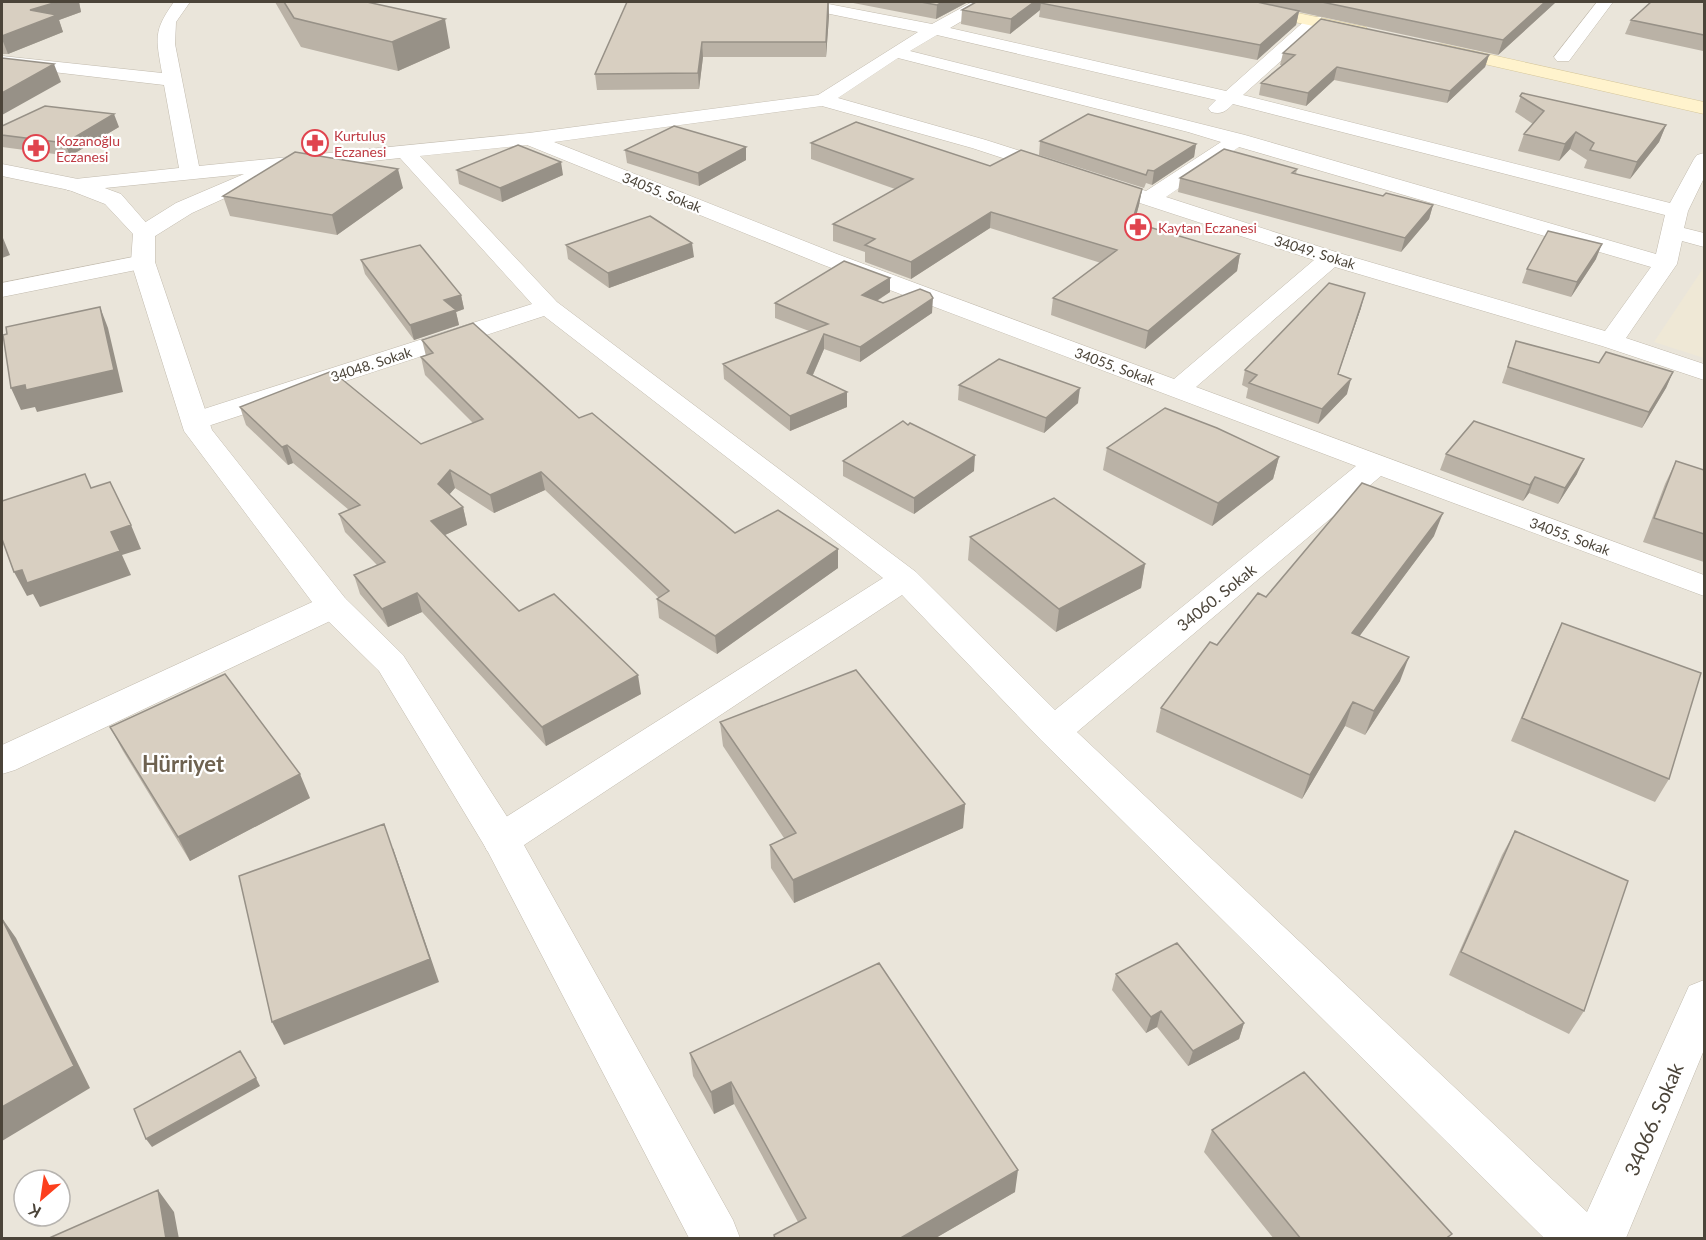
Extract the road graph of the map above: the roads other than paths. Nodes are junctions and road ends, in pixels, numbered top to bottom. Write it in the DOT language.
graph roads {
  1 [pos="182,2"];
  2 [pos="796,2"];
  3 [pos="983,2"];
  4 [pos="1224,2"];
  5 [pos="1302,2"];
  6 [pos="1605,2"];
  7 [pos="1315,21"];
  8 [pos="935,28"];
  9 [pos="1430,47"];
  10 [pos="895,52"];
  11 [pos="1557,56"];
  12 [pos="2,61"];
  13 [pos="1584,62"];
  14 [pos="173,80"];
  15 [pos="1230,98"];
  16 [pos="823,100"];
  17 [pos="1704,108"];
  18 [pos="1195,128"];
  19 [pos="529,139"];
  20 [pos="1238,139"];
  21 [pos="405,152"];
  22 [pos="320,159"];
  23 [pos="1704,159"];
  24 [pos="2,170"];
  25 [pos="190,172"];
  26 [pos="75,185"];
  27 [pos="1149,199"];
  28 [pos="1675,221"];
  29 [pos="1704,240"];
  30 [pos="143,247"];
  31 [pos="1331,258"];
  32 [pos="1665,264"];
  33 [pos="2,290"];
  34 [pos="548,307"];
  35 [pos="1611,341"];
  36 [pos="1704,372"];
  37 [pos="1178,389"];
  38 [pos="195,421"];
  39 [pos="1377,464"];
  40 [pos="905,579"];
  41 [pos="1704,586"];
  42 [pos="333,606"];
  43 [pos="1054,730"];
  44 [pos="2,760"];
  45 [pos="501,840"];
  46 [pos="1704,999"];
  47 [pos="715,1239"];
  48 [pos="1579,1239"];
  49 [pos="1600,1239"];
  1 -- 14 [label="street"];
  2 -- 8 [label="street"];
  3 -- 8 [label="street"];
  4 -- 7 [label="main road"];
  5 -- 7 [label="main road"];
  6 -- 11 [label="street"];
  7 -- 15 [label="street"];
  8 -- 10 [label="street"];
  8 -- 15 [label="street"];
  9 -- 17 [label="main road"];
  10 -- 16 [label="street"];
  10 -- 18 [label="street"];
  11 -- 13 [label="main road"];
  12 -- 14 [label="street"];
  14 -- 25 [label="street"];
  15 -- 18 [label="street"];
  15 -- 28 [label="street"];
  16 -- 19 [label="street"];
  16 -- 27 [label="street, 34049. Sokak"];
  18 -- 20 [label="street"];
  19 -- 21 [label="street"];
  19 -- 37 [label="street, 34055. Sokak"];
  20 -- 27 [label="street"];
  20 -- 32 [label="street"];
  21 -- 22 [label="street"];
  21 -- 34 [label="street"];
  22 -- 25 [label="street"];
  22 -- 30 [label="street"];
  23 -- 28 [label="street"];
  24 -- 26 [label="street"];
  25 -- 26 [label="street"];
  26 -- 30 [label="street"];
  27 -- 31 [label="street, 34049. Sokak"];
  28 -- 29 [label="street"];
  28 -- 32 [label="street"];
  30 -- 33 [label="street"];
  30 -- 38 [label="street"];
  31 -- 35 [label="street, 34049. Sokak"];
  31 -- 37 [label="street"];
  32 -- 35 [label="street"];
  34 -- 38 [label="street, 34048. Sokak"];
  34 -- 40 [label="street"];
  35 -- 36 [label="street, 34049. Sokak"];
  37 -- 39 [label="street, 34055. Sokak"];
  38 -- 42 [label="street"];
  39 -- 41 [label="street, 34055. Sokak"];
  39 -- 43 [label="street, 34060. Sokak"];
  40 -- 43 [label="street"];
  40 -- 45 [label="street"];
  42 -- 44 [label="street"];
  42 -- 45 [label="street"];
  43 -- 48 [label="street"];
  45 -- 47 [label="street"];
  46 -- 49 [label="street, 34066. Sokak"];
}
